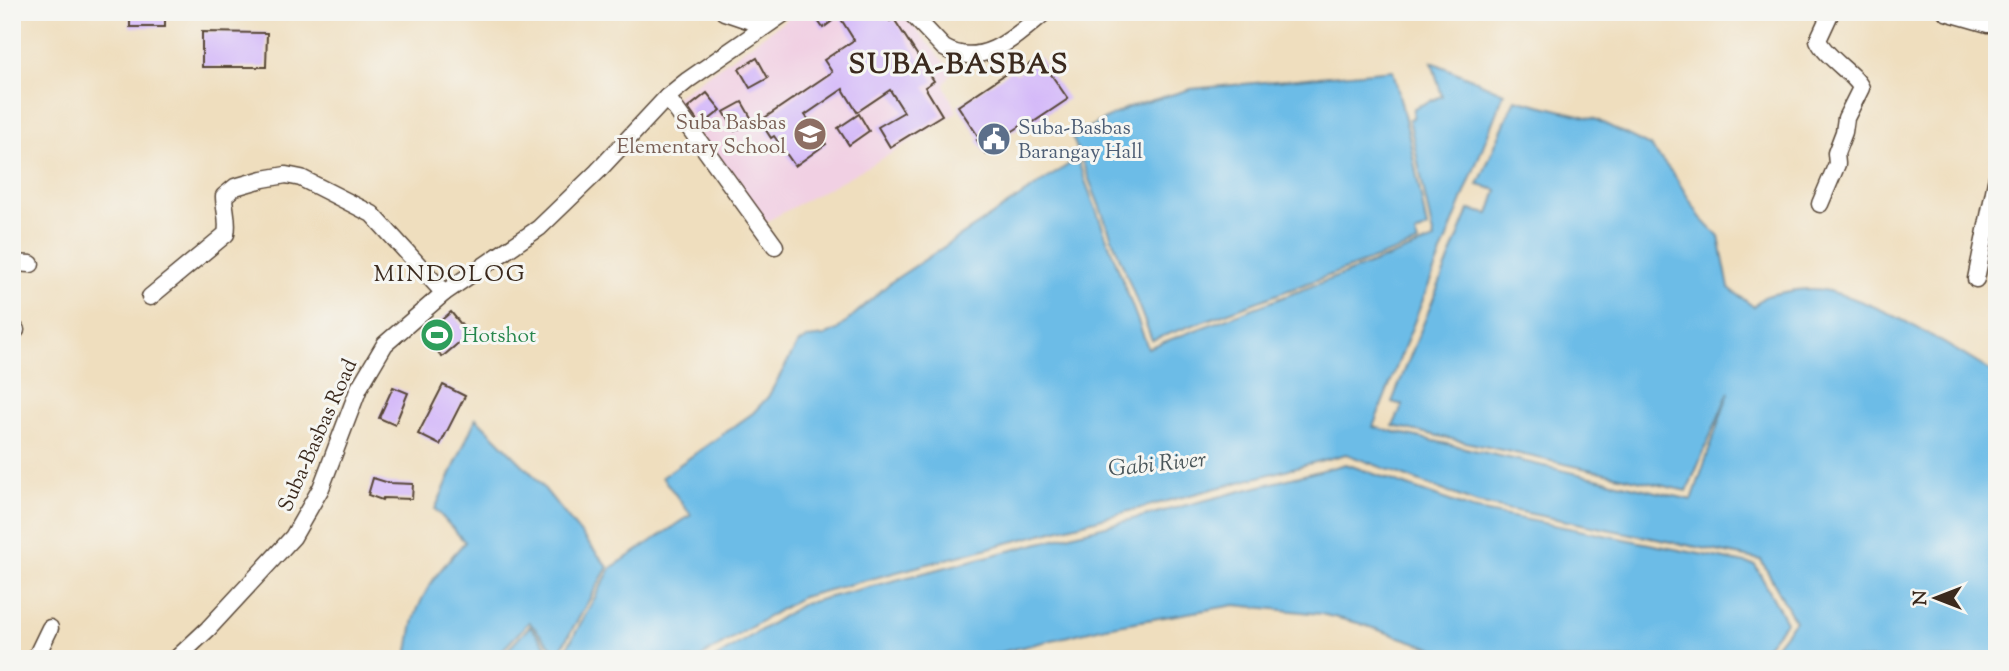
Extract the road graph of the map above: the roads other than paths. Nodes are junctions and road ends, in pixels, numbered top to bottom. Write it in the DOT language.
graph roads {
  1 [pos="724,12"];
  2 [pos="786,12"];
  3 [pos="910,12"];
  4 [pos="1045,12"];
  5 [pos="1831,12"];
  6 [pos="1946,12"];
  7 [pos="1997,24"];
  8 [pos="765,26"];
  9 [pos="667,97"];
  10 [pos="1997,177"];
  11 [pos="1820,204"];
  12 [pos="775,246"];
  13 [pos="12,263"];
  14 [pos="31,264"];
  15 [pos="1976,279"];
  16 [pos="444,293"];
  17 [pos="150,297"];
  18 [pos="50,628"];
  19 [pos="35,659"];
  20 [pos="176,659"];
  1 -- 8 [label="street"];
  2 -- 8 [label="street, Suba-Basbas Road"];
  3 -- 4 [label="street"];
  5 -- 11 [label="street"];
  6 -- 7 [label="street"];
  8 -- 9 [label="street, Suba-Basbas Road"];
  9 -- 12 [label="street"];
  9 -- 16 [label="street, Suba-Basbas Road"];
  10 -- 15 [label="street"];
  13 -- 14 [label="street"];
  16 -- 17 [label="street"];
  16 -- 20 [label="street, Suba-Basbas Road"];
  18 -- 19 [label="street"];
}
